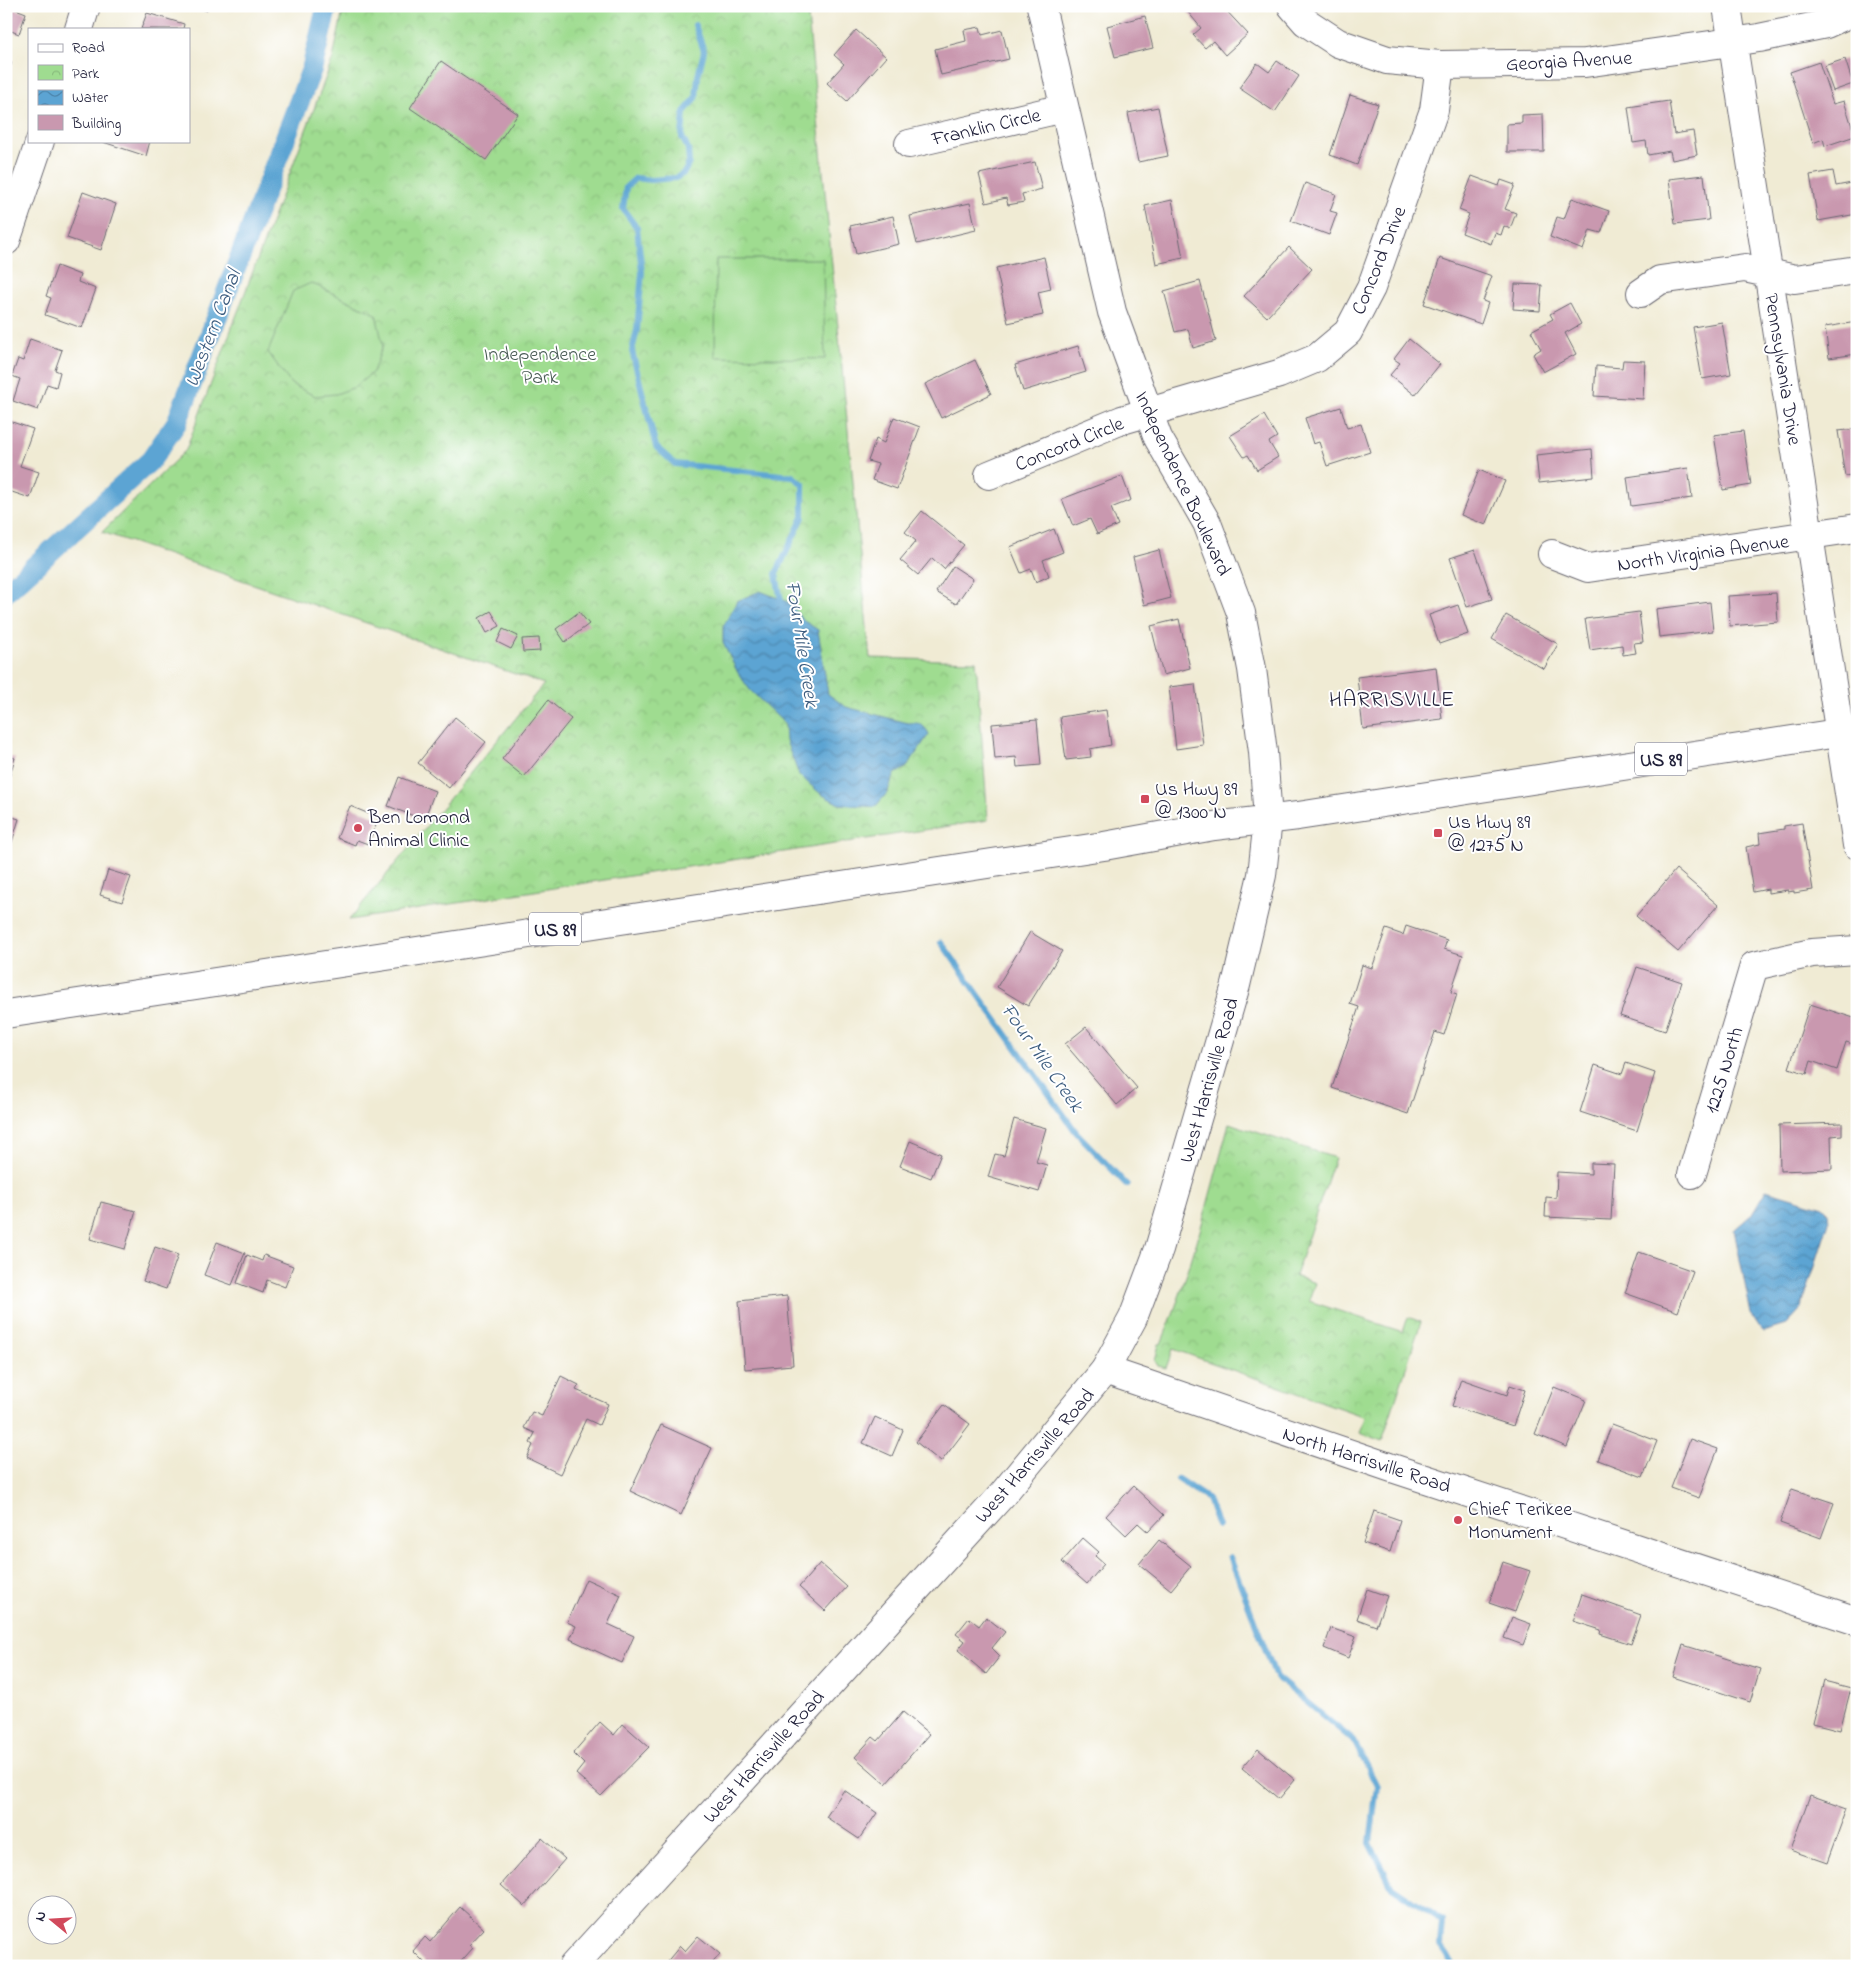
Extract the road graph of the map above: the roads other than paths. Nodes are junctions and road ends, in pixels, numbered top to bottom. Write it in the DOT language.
graph roads {
  1 [pos="86,6"];
  2 [pos="1041,6"];
  3 [pos="1292,6"];
  4 [pos="1727,6"];
  5 [pos="1857,10"];
  6 [pos="79,28"];
  7 [pos="1733,43"];
  8 [pos="1440,65"];
  9 [pos="1064,108"];
  10 [pos="40,142"];
  11 [pos="909,144"];
  12 [pos="6,241"];
  13 [pos="1857,270"];
  14 [pos="1769,273"];
  15 [pos="1641,293"];
  16 [pos="1149,412"];
  17 [pos="989,475"];
  18 [pos="1857,528"];
  19 [pos="1810,536"];
  20 [pos="1552,554"];
  21 [pos="1849,731"];
  22 [pos="1268,819"];
  23 [pos="1857,845"];
  24 [pos="1857,950"];
  25 [pos="6,1014"];
  26 [pos="1692,1174"];
  27 [pos="1105,1370"];
  28 [pos="1857,1621"];
  29 [pos="574,1966"];
  1 -- 6 [label="street"];
  2 -- 9 [label="street, Independence Boulevard"];
  3 -- 8 [label="street, Georgia Avenue"];
  4 -- 7 [label="street, Pennsylvania Drive"];
  5 -- 7 [label="street, Georgia Avenue"];
  7 -- 8 [label="street, Georgia Avenue"];
  7 -- 14 [label="street, Pennsylvania Drive"];
  8 -- 16 [label="street, Concord Drive"];
  9 -- 11 [label="street, Franklin Circle"];
  9 -- 16 [label="street, Independence Boulevard"];
  10 -- 12 [label="street"];
  13 -- 14 [label="street"];
  14 -- 15 [label="street"];
  14 -- 19 [label="street, Pennsylvania Drive"];
  16 -- 17 [label="street, Concord Circle"];
  16 -- 22 [label="street, Independence Boulevard"];
  18 -- 19 [label="street, North Virginia Avenue"];
  19 -- 20 [label="street, North Virginia Avenue"];
  19 -- 21 [label="street, Pennsylvania Drive"];
  21 -- 22 [label="street, US 89"];
  21 -- 23 [label="street, Pennsylvania Drive"];
  22 -- 25 [label="street, US 89"];
  22 -- 27 [label="street, West Harrisville Road"];
  24 -- 26 [label="street, 1225 North"];
  27 -- 28 [label="street, North Harrisville Road"];
  27 -- 29 [label="street, West Harrisville Road"];
}
